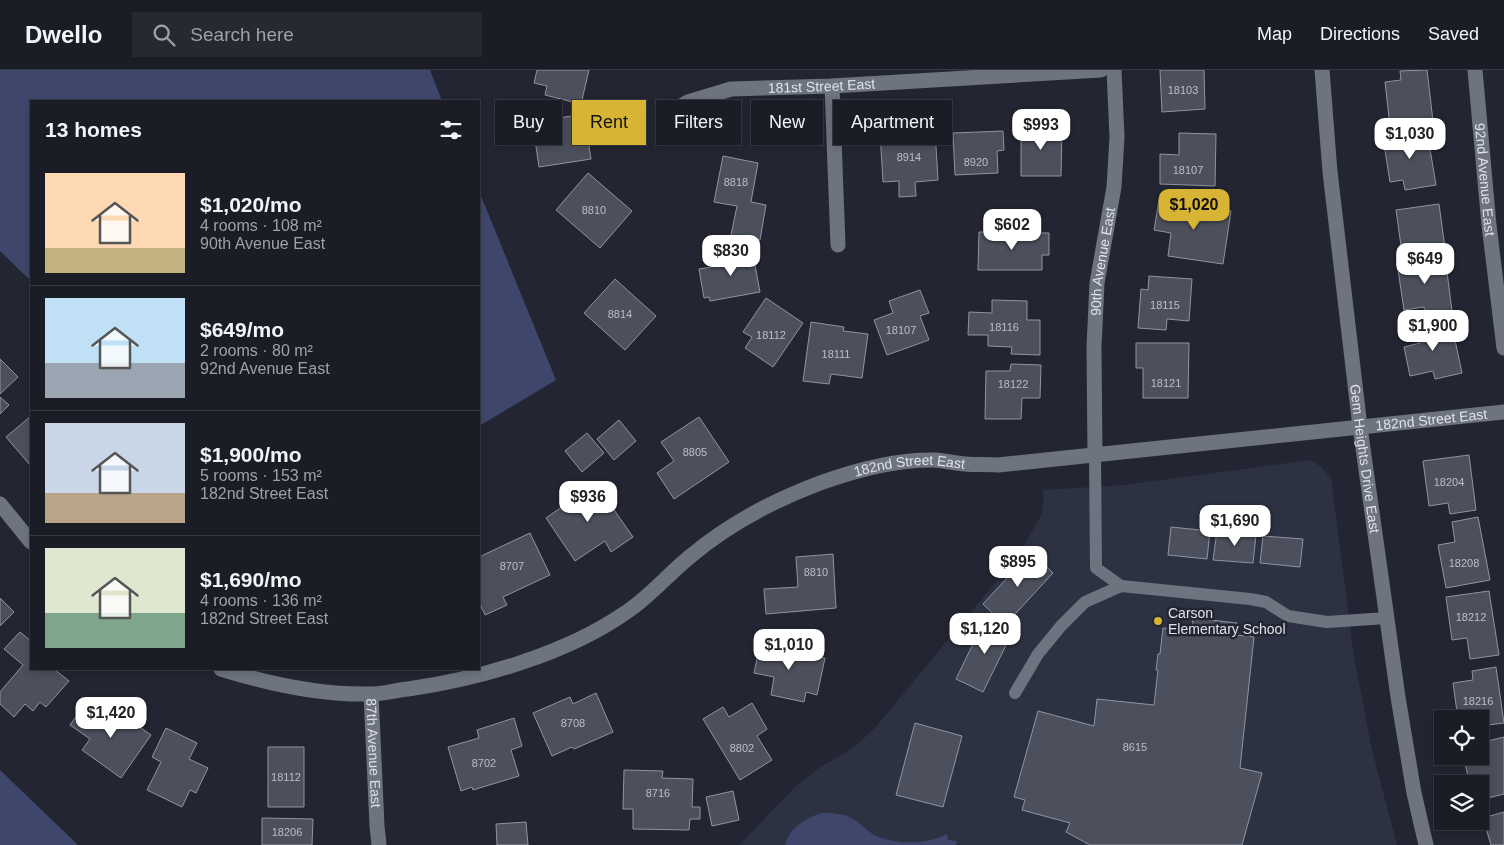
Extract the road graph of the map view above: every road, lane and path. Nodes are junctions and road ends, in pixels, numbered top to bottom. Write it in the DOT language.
graph roads {
  1 [pos="1102,70"];
  2 [pos="1114,70"];
  3 [pos="1322,70"];
  4 [pos="1475,70"];
  5 [pos="832,86"];
  6 [pos="695,100"];
  7 [pos="838,246"];
  8 [pos="1504,348"];
  9 [pos="1504,412"];
  10 [pos="1360,427"];
  11 [pos="1095,455"];
  12 [pos="0,504"];
  13 [pos="30,541"];
  14 [pos="1121,586"];
  15 [pos="1387,618"];
  16 [pos="225,670"];
  17 [pos="1015,693"];
  18 [pos="371,694"];
  19 [pos="379,845"];
  20 [pos="1426,845"];
  1 -- 5 [label="street, 181st Street East"];
  2 -- 11 [label="street, 90th Avenue East"];
  3 -- 10 [label="street, Gem Heights Drive East"];
  4 -- 8 [label="street, 92nd Avenue East"];
  5 -- 6 [label="street, 181st Street East"];
  5 -- 7 [label="street"];
  9 -- 10 [label="street, 182nd Street East"];
  10 -- 11 [label="street, 182nd Street East"];
  10 -- 15 [label="street, Gem Heights Drive East"];
  11 -- 14 [label="lane"];
  11 -- 18 [label="street, 182nd Street East"];
  12 -- 13 [label="street"];
  14 -- 15 [label="lane"];
  14 -- 17 [label="lane"];
  15 -- 20 [label="street, Gem Heights Drive East"];
  16 -- 18 [label="street, 87th Avenue East"];
  18 -- 19 [label="street, 87th Avenue East"];
}
